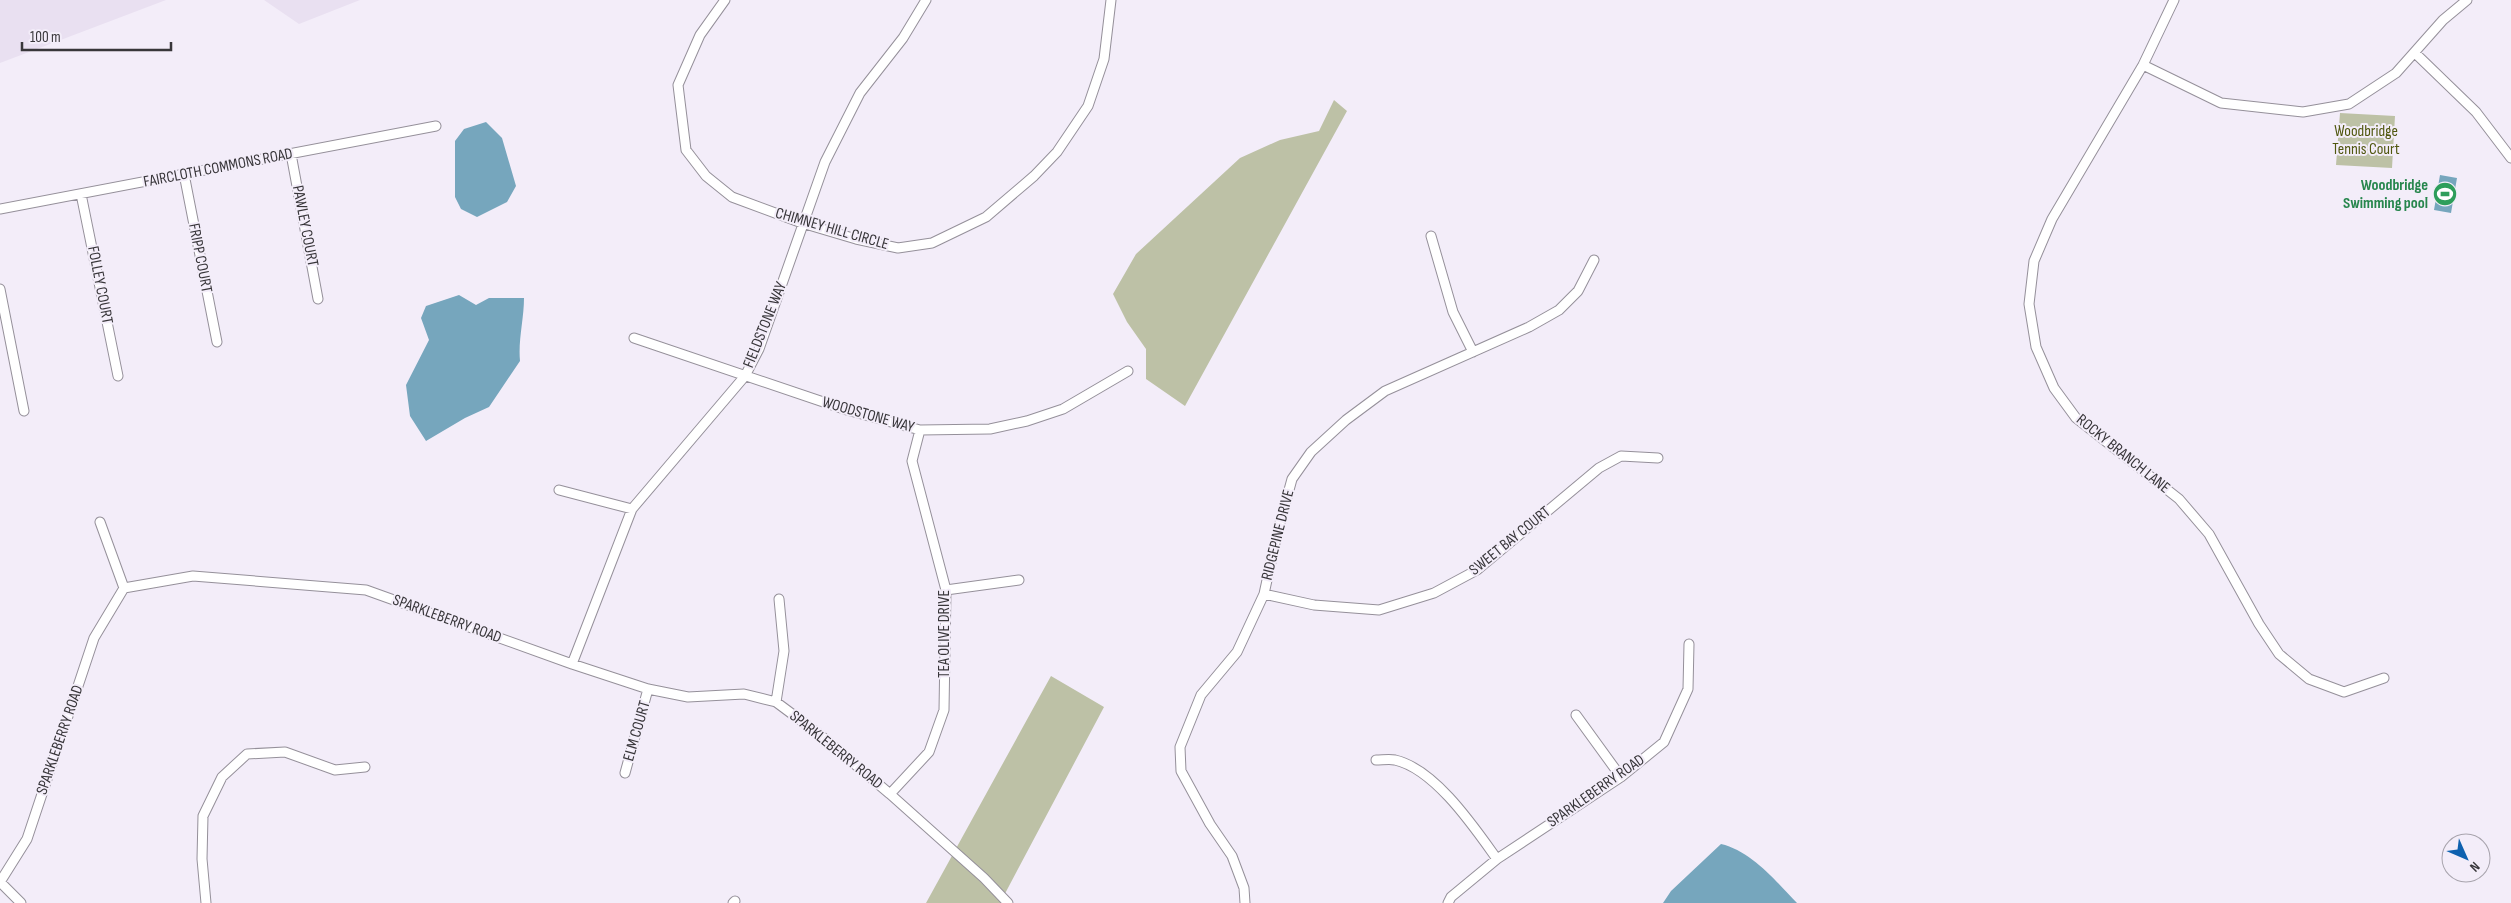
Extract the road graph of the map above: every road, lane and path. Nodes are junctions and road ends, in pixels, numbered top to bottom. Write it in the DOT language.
graph roads {
  1 [pos="725,0"];
  2 [pos="926,0"];
  3 [pos="1111,0"];
  4 [pos="2174,0"];
  5 [pos="2467,0"];
  6 [pos="2416,53"];
  7 [pos="2143,65"];
  8 [pos="436,126"];
  9 [pos="291,154"];
  10 [pos="2511,158"];
  11 [pos="184,174"];
  12 [pos="81,194"];
  13 [pos="0,209"];
  14 [pos="802,223"];
  15 [pos="1431,236"];
  16 [pos="1594,260"];
  17 [pos="0,289"];
  18 [pos="318,299"];
  19 [pos="634,338"];
  20 [pos="217,342"];
  21 [pos="1473,352"];
  22 [pos="1128,371"];
  23 [pos="118,376"];
  24 [pos="745,376"];
  25 [pos="24,411"];
  26 [pos="920,430"];
  27 [pos="1658,458"];
  28 [pos="559,490"];
  29 [pos="632,509"];
  30 [pos="100,522"];
  31 [pos="1018,580"];
  32 [pos="124,588"];
  33 [pos="946,590"];
  34 [pos="1264,594"];
  35 [pos="779,599"];
  36 [pos="1689,644"];
  37 [pos="572,664"];
  38 [pos="2384,678"];
  39 [pos="648,689"];
  40 [pos="776,702"];
  41 [pos="1576,715"];
  42 [pos="1376,760"];
  43 [pos="365,767"];
  44 [pos="625,773"];
  45 [pos="1621,778"];
  46 [pos="890,794"];
  47 [pos="1497,858"];
  48 [pos="0,882"];
  49 [pos="21,903"];
  50 [pos="206,903"];
  51 [pos="1008,903"];
  52 [pos="1245,903"];
  53 [pos="1448,903"];
  1 -- 14 [label="street, CHIMNEY HILL CIRCLE"];
  2 -- 14 [label="street, FIELDSTONE WAY"];
  3 -- 14 [label="street, CHIMNEY HILL CIRCLE"];
  4 -- 7 [label="street, ROCKY BRANCH LANE"];
  5 -- 6 [label="street"];
  6 -- 7 [label="street"];
  6 -- 10 [label="street"];
  7 -- 38 [label="street, ROCKY BRANCH LANE"];
  8 -- 9 [label="street, FAIRCLOTH COMMONS ROAD"];
  9 -- 11 [label="street, FAIRCLOTH COMMONS ROAD"];
  9 -- 18 [label="street, PAWLEY COURT"];
  11 -- 12 [label="street, FAIRCLOTH COMMONS ROAD"];
  11 -- 20 [label="street, FRIPP COURT"];
  12 -- 13 [label="street, FAIRCLOTH COMMONS ROAD"];
  12 -- 23 [label="street, FOLLEY COURT"];
  14 -- 24 [label="street, FIELDSTONE WAY"];
  15 -- 21 [label="street"];
  16 -- 21 [label="street, RIDGEPINE DRIVE"];
  17 -- 25 [label="street"];
  19 -- 24 [label="street, WOODSTONE WAY"];
  21 -- 34 [label="street, RIDGEPINE DRIVE"];
  22 -- 26 [label="street, WOODSTONE WAY"];
  24 -- 26 [label="street, WOODSTONE WAY"];
  24 -- 29 [label="street, FIELDSTONE WAY"];
  26 -- 33 [label="street, TEA OLIVE DRIVE"];
  27 -- 34 [label="street, SWEET BAY COURT"];
  28 -- 29 [label="street"];
  29 -- 37 [label="street, FIELDSTONE WAY"];
  30 -- 32 [label="street"];
  31 -- 33 [label="street"];
  32 -- 37 [label="street, SPARKLEBERRY ROAD"];
  32 -- 48 [label="street, SPARKLEBERRY ROAD"];
  33 -- 46 [label="street, TEA OLIVE DRIVE"];
  34 -- 52 [label="street, RIDGEPINE DRIVE"];
  35 -- 40 [label="street"];
  36 -- 45 [label="street, SPARKLEBERRY ROAD"];
  37 -- 39 [label="street, SPARKLEBERRY ROAD"];
  39 -- 40 [label="street, SPARKLEBERRY ROAD"];
  39 -- 44 [label="street, ELM COURT"];
  40 -- 46 [label="street, SPARKLEBERRY ROAD"];
  41 -- 45 [label="street"];
  42 -- 47 [label="street"];
  43 -- 50 [label="street"];
  45 -- 47 [label="street, SPARKLEBERRY ROAD"];
  46 -- 51 [label="street, SPARKLEBERRY ROAD"];
  47 -- 53 [label="street, SPARKLEBERRY ROAD"];
  48 -- 49 [label="street"];
}
